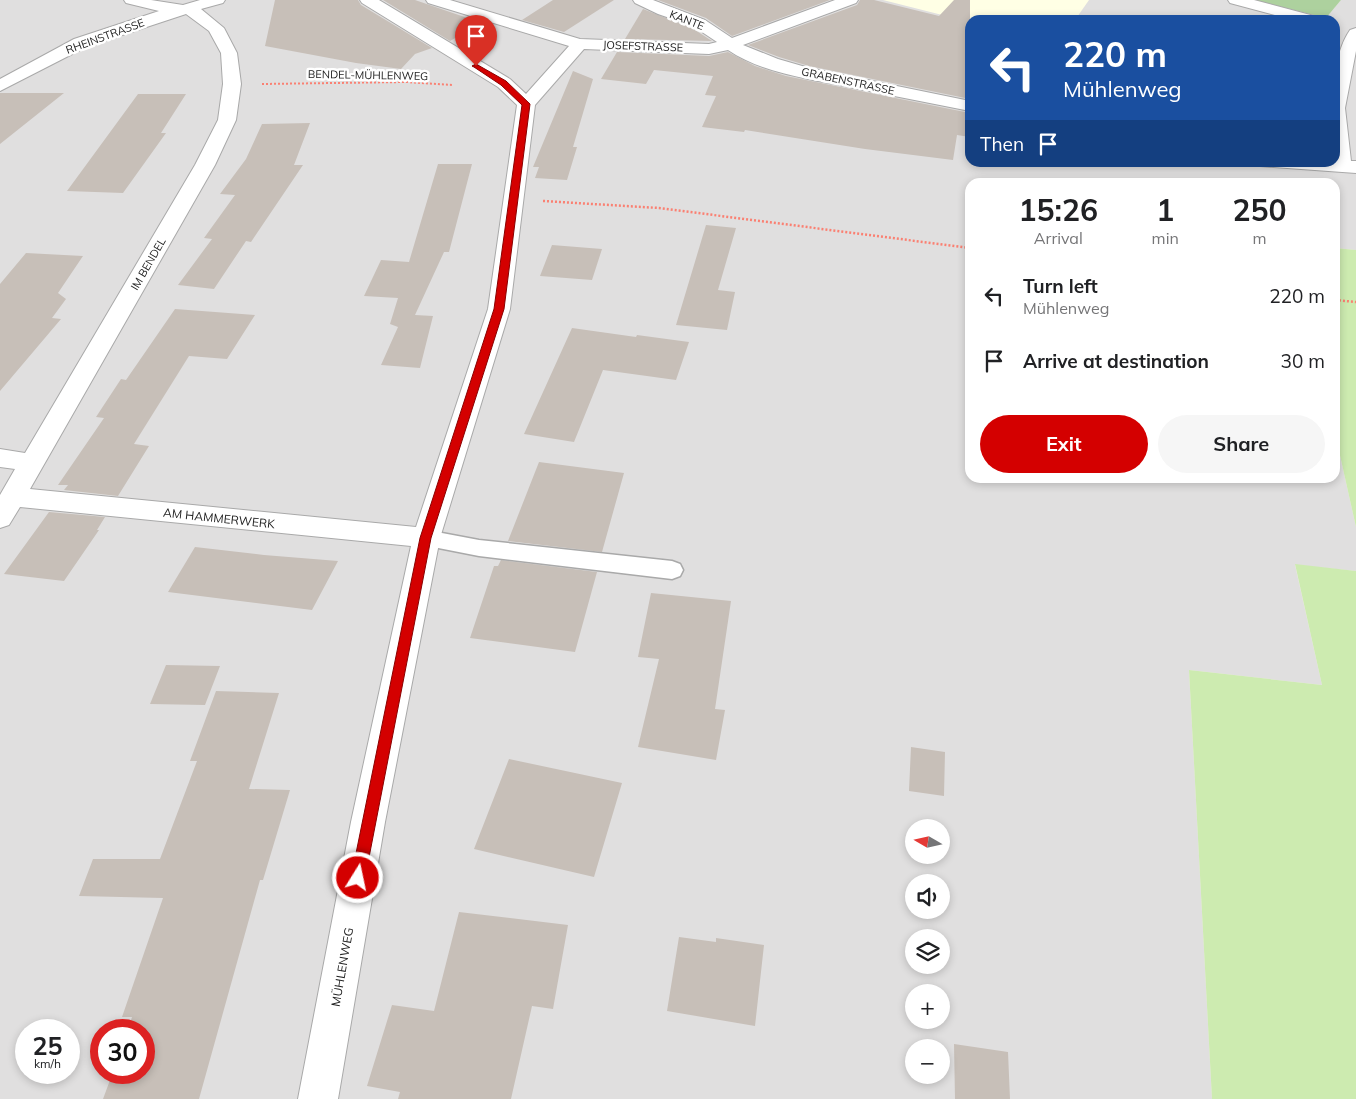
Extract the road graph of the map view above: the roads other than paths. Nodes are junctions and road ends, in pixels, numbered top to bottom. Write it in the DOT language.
graph roads {
  1 [pos="132,0"];
  2 [pos="216,0"];
  3 [pos="368,0"];
  4 [pos="434,0"];
  5 [pos="641,0"];
  6 [pos="850,0"];
  7 [pos="1236,0"];
  8 [pos="189,8"];
  9 [pos="1293,15"];
  10 [pos="1351,31"];
  11 [pos="580,44"];
  12 [pos="730,44"];
  13 [pos="0,86"];
  14 [pos="1340,88"];
  15 [pos="526,104"];
  16 [pos="965,105"];
  17 [pos="1340,126"];
  18 [pos="1349,167"];
  19 [pos="0,458"];
  20 [pos="32,463"];
  21 [pos="6,508"];
  22 [pos="426,538"];
  23 [pos="672,570"];
  24 [pos="318,1099"];
  1 -- 8 [label="street"];
  2 -- 8 [label="street, RHEINSTRASSE"];
  3 -- 15 [label="street"];
  4 -- 11 [label="street, JOSEFSTRASSE"];
  5 -- 12 [label="street, KANTE"];
  6 -- 12 [label="street, JOSEFSTRASSE"];
  7 -- 9 [label="street"];
  8 -- 13 [label="street, RHEINSTRASSE"];
  8 -- 20 [label="street, IM BENDEL"];
  10 -- 14 [label="street"];
  11 -- 12 [label="street, JOSEFSTRASSE"];
  11 -- 15 [label="street"];
  12 -- 16 [label="street, GRABENSTRASSE"];
  15 -- 22 [label="street, MÜHLENWEG"];
  17 -- 18 [label="street"];
  19 -- 20 [label="street"];
  20 -- 21 [label="street, IM BENDEL"];
  21 -- 22 [label="street, AM HAMMERWERK"];
  22 -- 23 [label="lane"];
  22 -- 24 [label="street, MÜHLENWEG"];
}
